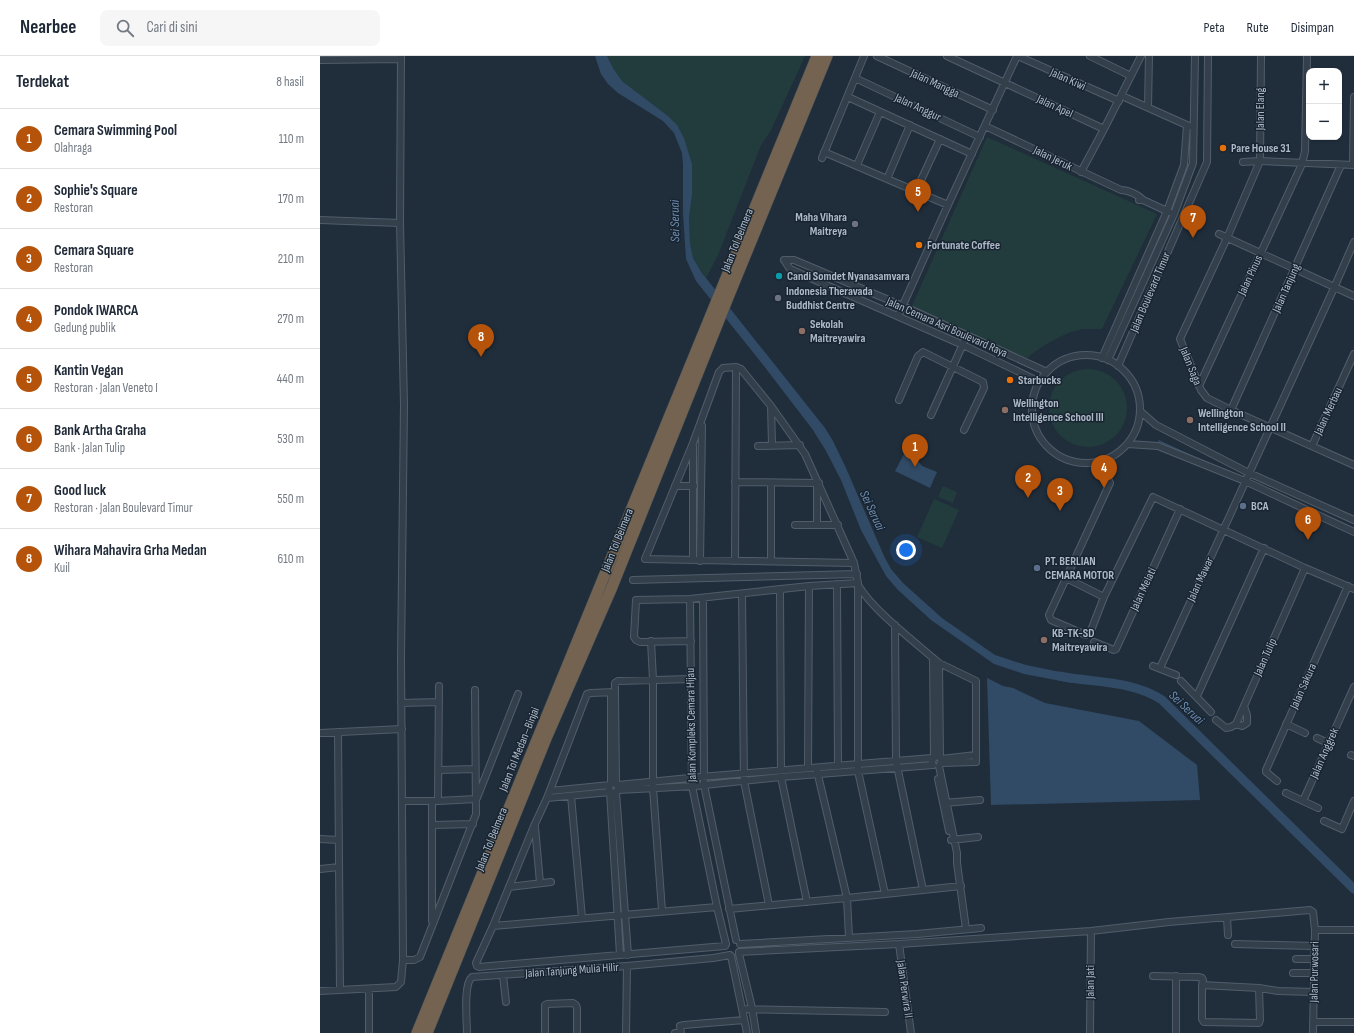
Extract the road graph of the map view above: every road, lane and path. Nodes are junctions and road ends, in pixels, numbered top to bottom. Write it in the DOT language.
graph roads {
  1 [pos="818,56"];
  2 [pos="827,56"];
  3 [pos="864,56"];
  4 [pos="877,56"];
  5 [pos="947,56"];
  6 [pos="1017,56"];
  7 [pos="1090,56"];
  8 [pos="1141,56"];
  9 [pos="1149,56"];
  10 [pos="1196,56"];
  11 [pos="1208,56"];
  12 [pos="1261,56"];
  13 [pos="1307,56"];
  14 [pos="401,57"];
  15 [pos="320,60"];
  16 [pos="1132,76"];
  17 [pos="855,78"];
  18 [pos="1005,83"];
  19 [pos="848,97"];
  20 [pos="1354,97"];
  21 [pos="1120,99"];
  22 [pos="1148,107"];
  23 [pos="993,110"];
  24 [pos="880,112"];
  25 [pos="910,125"];
  26 [pos="1187,125"];
  27 [pos="985,126"];
  28 [pos="1194,128"];
  29 [pos="1104,129"];
  30 [pos="980,137"];
  31 [pos="940,139"];
  32 [pos="972,154"];
  33 [pos="1260,161"];
  34 [pos="1243,162"];
  35 [pos="1302,164"];
  36 [pos="1341,165"];
  37 [pos="1353,165"];
  38 [pos="857,166"];
  39 [pos="1081,172"];
  40 [pos="887,179"];
  41 [pos="916,191"];
  42 [pos="948,205"];
  43 [pos="1167,211"];
  44 [pos="1174,214"];
  45 [pos="1182,218"];
  46 [pos="320,220"];
  47 [pos="400,223"];
  48 [pos="1219,234"];
  49 [pos="1227,238"];
  50 [pos="1354,242"];
  51 [pos="1260,253"];
  52 [pos="1295,269"];
  53 [pos="846,283"];
  54 [pos="1334,288"];
  55 [pos="725,292"];
  56 [pos="842,293"];
  57 [pos="1354,296"];
  58 [pos="903,306"];
  59 [pos="898,316"];
  60 [pos="715,317"];
  61 [pos="967,335"];
  62 [pos="1114,338"];
  63 [pos="963,345"];
  64 [pos="1127,345"];
  65 [pos="1354,354"];
  66 [pos="1105,359"];
  67 [pos="1118,366"];
  68 [pos="736,367"];
  69 [pos="953,367"];
  70 [pos="1047,372"];
  71 [pos="1040,382"];
  72 [pos="1199,386"];
  73 [pos="899,400"];
  74 [pos="771,406"];
  75 [pos="1231,410"];
  76 [pos="1140,411"];
  77 [pos="931,415"];
  78 [pos="702,420"];
  79 [pos="1269,427"];
  80 [pos="964,430"];
  81 [pos="693,443"];
  82 [pos="1128,444"];
  83 [pos="772,445"];
  84 [pos="800,445"];
  85 [pos="758,446"];
  86 [pos="1312,446"];
  87 [pos="1100,462"];
  88 [pos="1354,465"];
  89 [pos="1249,473"];
  90 [pos="1246,481"];
  91 [pos="735,482"];
  92 [pos="771,483"];
  93 [pos="818,483"];
  94 [pos="675,486"];
  95 [pos="694,486"];
  96 [pos="1304,489"];
  97 [pos="1301,496"];
  98 [pos="1180,509"];
  99 [pos="1308,510"];
  100 [pos="1304,518"];
  101 [pos="1354,519"];
  102 [pos="795,525"];
  103 [pos="817,525"];
  104 [pos="838,526"];
  105 [pos="1223,530"];
  106 [pos="1354,532"];
  107 [pos="1264,548"];
  108 [pos="697,561"];
  109 [pos="735,561"];
  110 [pos="771,561"];
  111 [pos="854,563"];
  112 [pos="1305,568"];
  113 [pos="857,574"];
  114 [pos="1066,578"];
  115 [pos="632,580"];
  116 [pos="858,583"];
  117 [pos="837,584"];
  118 [pos="600,586"];
  119 [pos="809,586"];
  120 [pos="1351,587"];
  121 [pos="780,590"];
  122 [pos="742,594"];
  123 [pos="1104,597"];
  124 [pos="704,598"];
  125 [pos="690,599"];
  126 [pos="895,625"];
  127 [pos="691,641"];
  128 [pos="651,642"];
  129 [pos="1094,642"];
  130 [pos="932,658"];
  131 [pos="939,663"];
  132 [pos="1153,666"];
  133 [pos="1160,668"];
  134 [pos="1176,675"];
  135 [pos="691,679"];
  136 [pos="653,680"];
  137 [pos="1182,681"];
  138 [pos="439,686"];
  139 [pos="1354,687"];
  140 [pos="475,690"];
  141 [pos="613,693"];
  142 [pos="518,694"];
  143 [pos="1197,696"];
  144 [pos="438,702"];
  145 [pos="401,703"];
  146 [pos="1244,706"];
  147 [pos="1211,712"];
  148 [pos="1216,720"];
  149 [pos="1236,724"];
  150 [pos="1286,724"];
  151 [pos="402,729"];
  152 [pos="338,732"];
  153 [pos="320,733"];
  154 [pos="1305,733"];
  155 [pos="1317,738"];
  156 [pos="1328,743"];
  157 [pos="937,761"];
  158 [pos="897,764"];
  159 [pos="838,766"];
  160 [pos="808,768"];
  161 [pos="858,768"];
  162 [pos="475,769"];
  163 [pos="438,770"];
  164 [pos="817,771"];
  165 [pos="744,773"];
  166 [pos="780,774"];
  167 [pos="697,777"];
  168 [pos="744,781"];
  169 [pos="1277,781"];
  170 [pos="653,785"];
  171 [pos="698,786"];
  172 [pos="614,787"];
  173 [pos="1286,793"];
  174 [pos="548,795"];
  175 [pos="571,796"];
  176 [pos="476,799"];
  177 [pos="980,800"];
  178 [pos="402,801"];
  179 [pos="435,801"];
  180 [pos="1303,801"];
  181 [pos="1354,801"];
  182 [pos="945,803"];
  183 [pos="1318,808"];
  184 [pos="1324,821"];
  185 [pos="473,824"];
  186 [pos="433,825"];
  187 [pos="534,826"];
  188 [pos="978,837"];
  189 [pos="320,839"];
  190 [pos="339,840"];
  191 [pos="953,840"];
  192 [pos="339,867"];
  193 [pos="320,868"];
  194 [pos="551,882"];
  195 [pos="540,883"];
  196 [pos="961,886"];
  197 [pos="509,887"];
  198 [pos="923,890"];
  199 [pos="885,894"];
  200 [pos="847,898"];
  201 [pos="807,902"];
  202 [pos="769,905"];
  203 [pos="717,907"];
  204 [pos="729,909"];
  205 [pos="662,911"];
  206 [pos="617,915"];
  207 [pos="625,915"];
  208 [pos="582,918"];
  209 [pos="1227,918"];
  210 [pos="432,926"];
  211 [pos="493,926"];
  212 [pos="981,928"];
  213 [pos="966,929"];
  214 [pos="1315,930"];
  215 [pos="1354,930"];
  216 [pos="1091,931"];
  217 [pos="1228,935"];
  218 [pos="849,937"];
  219 [pos="738,942"];
  220 [pos="899,944"];
  221 [pos="1235,944"];
  222 [pos="725,945"];
  223 [pos="1315,946"];
  224 [pos="739,953"];
  225 [pos="620,955"];
  226 [pos="628,955"];
  227 [pos="730,955"];
  228 [pos="1314,959"];
  229 [pos="403,960"];
  230 [pos="1296,960"];
  231 [pos="627,966"];
  232 [pos="1293,973"];
  233 [pos="1314,973"];
  234 [pos="504,975"];
  235 [pos="1153,976"];
  236 [pos="1176,976"];
  237 [pos="1202,985"];
  238 [pos="369,988"];
  239 [pos="1259,988"];
  240 [pos="340,990"];
  241 [pos="320,991"];
  242 [pos="1314,992"];
  243 [pos="506,1002"];
  244 [pos="746,1008"];
  245 [pos="885,1012"];
  246 [pos="744,1020"];
  247 [pos="1313,1022"];
  248 [pos="1354,1022"];
  249 [pos="369,1033"];
  250 [pos="417,1033"];
  251 [pos="427,1033"];
  252 [pos="467,1033"];
  253 [pos="545,1033"];
  254 [pos="577,1033"];
  255 [pos="626,1033"];
  256 [pos="675,1033"];
  257 [pos="681,1033"];
  258 [pos="747,1033"];
  259 [pos="756,1033"];
  260 [pos="910,1033"];
  261 [pos="1090,1033"];
  262 [pos="1176,1033"];
  263 [pos="1313,1033"];
  1 -- 55 [label="highway, Jalan Tol Belmera"];
  2 -- 55 [label="highway, Jalan Tol Belmera"];
  3 -- 17 [label="street"];
  4 -- 23 [label="street, Jalan Mangga"];
  5 -- 18 [label="street, Jalan Apel"];
  6 -- 18 [label="street"];
  6 -- 21 [label="street, Jalan Kiwi"];
  7 -- 16 [label="street"];
  8 -- 16 [label="street"];
  9 -- 22 [label="street"];
  10 -- 28 [label="street, Jalan Boulevard Timur"];
  11 -- 45 [label="street, Jalan Boulevard Timur"];
  12 -- 33 [label="street, Jalan Elang"];
  13 -- 35 [label="street, Jalan Pinus"];
  14 -- 15 [label="street"];
  14 -- 47 [label="street"];
  16 -- 21 [label="street"];
  17 -- 19 [label="street"];
  17 -- 30 [label="street, Jalan Anggur"];
  18 -- 23 [label="street"];
  18 -- 29 [label="street, Jalan Apel"];
  19 -- 24 [label="street"];
  19 -- 38 [label="street"];
  20 -- 37 [label="street"];
  21 -- 22 [label="street, Jalan Kiwi"];
  21 -- 29 [label="street"];
  22 -- 26 [label="street, Jalan Kiwi"];
  23 -- 27 [label="street"];
  24 -- 25 [label="street"];
  24 -- 38 [label="street"];
  25 -- 31 [label="street"];
  25 -- 40 [label="street"];
  26 -- 28 [label="street, Jalan Kiwi"];
  26 -- 43 [label="street, Jalan Boulevard Timur"];
  27 -- 30 [label="street"];
  27 -- 39 [label="street, Jalan Jeruk"];
  28 -- 44 [label="street, Jalan Boulevard Timur"];
  29 -- 39 [label="street"];
  30 -- 32 [label="street"];
  31 -- 32 [label="street"];
  31 -- 41 [label="street"];
  32 -- 42 [label="street"];
  33 -- 34 [label="street"];
  33 -- 35 [label="street"];
  33 -- 49 [label="street"];
  35 -- 36 [label="street"];
  35 -- 51 [label="street, Jalan Pinus"];
  36 -- 37 [label="street"];
  36 -- 52 [label="street, Jalan Tanjung"];
  38 -- 40 [label="street"];
  39 -- 43 [label="street, Jalan Jeruk"];
  40 -- 41 [label="street"];
  41 -- 42 [label="street"];
  42 -- 58 [label="street"];
  43 -- 44 [label="street, Jalan Jeruk"];
  43 -- 62 [label="street, Jalan Boulevard Timur"];
  44 -- 45 [label="street, Jalan Jeruk"];
  44 -- 62 [label="street, Jalan Boulevard Timur"];
  45 -- 64 [label="street, Jalan Boulevard Timur"];
  46 -- 47 [label="street"];
  47 -- 145 [label="street"];
  48 -- 49 [label="street"];
  49 -- 51 [label="street"];
  49 -- 72 [label="street, Jalan Saga"];
  50 -- 54 [label="street, Jalan Mawar"];
  51 -- 52 [label="street"];
  51 -- 72 [label="street, Jalan Pinus"];
  52 -- 54 [label="street"];
  52 -- 75 [label="street, Jalan Tanjung"];
  53 -- 56 [label="street"];
  53 -- 56 [label="street, Jalan Cemara Asri Boulevard Raya"];
  53 -- 58 [label="street, Jalan Cemara Asri Boulevard Raya"];
  54 -- 57 [label="street"];
  54 -- 79 [label="street, Jalan Mawar"];
  55 -- 60 [label="highway, Jalan Tol Belmera"];
  56 -- 59 [label="street, Jalan Cemara Asri Boulevard Raya"];
  58 -- 59 [label="street"];
  58 -- 61 [label="street, Jalan Cemara Asri Boulevard Raya"];
  59 -- 63 [label="street, Jalan Cemara Asri Boulevard Raya"];
  60 -- 118 [label="highway, Jalan Tol Belmera"];
  60 -- 251 [label="highway, Jalan Tol Belmera"];
  61 -- 63 [label="street"];
  61 -- 70 [label="street, Jalan Cemara Asri Boulevard Raya"];
  62 -- 64 [label="street"];
  62 -- 66 [label="street, Jalan Boulevard Timur"];
  63 -- 69 [label="street"];
  63 -- 71 [label="street, Jalan Cemara Asri Boulevard Raya"];
  64 -- 67 [label="street, Jalan Boulevard Timur"];
  65 -- 86 [label="street, Jalan Merbau"];
  66 -- 67 [label="street"];
  66 -- 70 [label="street"];
  67 -- 76 [label="street"];
  68 -- 74 [label="street"];
  68 -- 78 [label="street"];
  68 -- 91 [label="street"];
  69 -- 73 [label="street"];
  69 -- 77 [label="street"];
  69 -- 80 [label="street"];
  70 -- 71 [label="street"];
  71 -- 87 [label="street"];
  72 -- 75 [label="street, Jalan Saga"];
  74 -- 83 [label="street"];
  74 -- 84 [label="street"];
  75 -- 79 [label="street, Jalan Saga"];
  76 -- 82 [label="street"];
  76 -- 89 [label="street"];
  78 -- 81 [label="street"];
  78 -- 108 [label="street"];
  79 -- 86 [label="street, Jalan Saga"];
  79 -- 89 [label="street, Jalan Mawar"];
  81 -- 94 [label="street"];
  81 -- 95 [label="street"];
  82 -- 87 [label="street"];
  82 -- 90 [label="street"];
  83 -- 84 [label="street"];
  83 -- 85 [label="street"];
  84 -- 93 [label="street"];
  86 -- 88 [label="street, Jalan Saga"];
  87 -- 114 [label="street"];
  89 -- 90 [label="street, Jalan Mawar"];
  89 -- 97 [label="street"];
  90 -- 99 [label="street"];
  90 -- 105 [label="street, Jalan Mawar"];
  91 -- 92 [label="street"];
  91 -- 109 [label="street"];
  92 -- 93 [label="street"];
  92 -- 110 [label="street"];
  93 -- 103 [label="street"];
  93 -- 104 [label="street"];
  94 -- 95 [label="street"];
  94 -- 108 [label="street"];
  95 -- 108 [label="street"];
  96 -- 97 [label="street"];
  97 -- 101 [label="street"];
  98 -- 105 [label="street"];
  98 -- 123 [label="street"];
  98 -- 129 [label="street, Jalan Melati"];
  99 -- 100 [label="street"];
  99 -- 106 [label="street"];
  102 -- 103 [label="street"];
  103 -- 104 [label="street"];
  104 -- 111 [label="street"];
  105 -- 107 [label="street"];
  105 -- 133 [label="street, Jalan Mawar"];
  107 -- 112 [label="street"];
  107 -- 143 [label="street"];
  108 -- 109 [label="street"];
  109 -- 110 [label="street"];
  110 -- 111 [label="street"];
  111 -- 113 [label="street"];
  112 -- 120 [label="street"];
  112 -- 146 [label="street, Jalan Tulip"];
  113 -- 115 [label="street"];
  113 -- 116 [label="street"];
  114 -- 123 [label="street"];
  114 -- 123 [label="street"];
  116 -- 117 [label="street"];
  116 -- 126 [label="street"];
  116 -- 161 [label="street"];
  117 -- 119 [label="street"];
  117 -- 159 [label="street"];
  118 -- 250 [label="highway, Jalan Tol Medan–Binjai"];
  119 -- 121 [label="street"];
  119 -- 160 [label="street"];
  120 -- 150 [label="street, Jalan Sakura"];
  121 -- 122 [label="street"];
  121 -- 166 [label="street"];
  122 -- 124 [label="street"];
  122 -- 165 [label="street"];
  124 -- 125 [label="street"];
  124 -- 167 [label="street, Jalan Kompleks Cemara Hijau"];
  125 -- 127 [label="street, Jalan Kompleks Cemara Hijau"];
  125 -- 128 [label="street"];
  126 -- 130 [label="street"];
  126 -- 158 [label="street"];
  127 -- 128 [label="street"];
  127 -- 135 [label="street, Jalan Kompleks Cemara Hijau"];
  128 -- 136 [label="street"];
  130 -- 131 [label="street"];
  130 -- 157 [label="street"];
  131 -- 157 [label="street"];
  131 -- 157 [label="street"];
  132 -- 133 [label="street"];
  133 -- 134 [label="street"];
  135 -- 136 [label="street"];
  135 -- 167 [label="street, Jalan Kompleks Cemara Hijau"];
  136 -- 141 [label="street"];
  136 -- 170 [label="street"];
  137 -- 143 [label="street"];
  138 -- 144 [label="street"];
  139 -- 156 [label="street, Jalan Anggrek"];
  140 -- 162 [label="street"];
  141 -- 172 [label="street"];
  141 -- 174 [label="street"];
  142 -- 176 [label="street"];
  143 -- 147 [label="street"];
  144 -- 145 [label="street"];
  144 -- 163 [label="street"];
  145 -- 151 [label="street"];
  146 -- 149 [label="street, Jalan Tulip"];
  146 -- 149 [label="street"];
  148 -- 149 [label="street"];
  150 -- 154 [label="street"];
  150 -- 169 [label="street, Jalan Sakura"];
  151 -- 152 [label="street"];
  151 -- 178 [label="street"];
  152 -- 153 [label="street"];
  152 -- 190 [label="street"];
  155 -- 156 [label="street"];
  156 -- 180 [label="street, Jalan Anggrek"];
  157 -- 158 [label="street"];
  157 -- 182 [label="street"];
  158 -- 161 [label="street"];
  158 -- 198 [label="street"];
  159 -- 161 [label="street"];
  159 -- 164 [label="street"];
  160 -- 164 [label="street"];
  160 -- 166 [label="street"];
  161 -- 164 [label="street"];
  161 -- 199 [label="street"];
  162 -- 163 [label="street"];
  162 -- 176 [label="street"];
  163 -- 179 [label="street"];
  164 -- 166 [label="street"];
  164 -- 200 [label="street"];
  165 -- 166 [label="street"];
  165 -- 167 [label="street"];
  165 -- 168 [label="street"];
  166 -- 168 [label="street"];
  166 -- 201 [label="street"];
  167 -- 170 [label="street"];
  167 -- 171 [label="street, Jalan Kompleks Cemara Hijau"];
  167 -- 171 [label="street, Jalan Kompleks Cemara Hijau"];
  168 -- 171 [label="street"];
  168 -- 202 [label="street"];
  170 -- 171 [label="street"];
  170 -- 172 [label="street"];
  170 -- 205 [label="street"];
  171 -- 203 [label="street, Jalan Kompleks Cemara Hijau"];
  171 -- 204 [label="street, Jalan Kompleks Cemara Hijau"];
  172 -- 174 [label="street"];
  172 -- 175 [label="street"];
  172 -- 206 [label="street"];
  172 -- 207 [label="street"];
  173 -- 180 [label="street"];
  174 -- 175 [label="street"];
  174 -- 187 [label="street"];
  175 -- 208 [label="street"];
  176 -- 179 [label="street"];
  176 -- 185 [label="street"];
  177 -- 182 [label="street"];
  178 -- 179 [label="street"];
  178 -- 229 [label="street"];
  179 -- 186 [label="street"];
  180 -- 183 [label="street"];
  181 -- 184 [label="street"];
  182 -- 191 [label="street"];
  185 -- 186 [label="street"];
  185 -- 210 [label="street"];
  186 -- 210 [label="street"];
  187 -- 195 [label="street"];
  187 -- 197 [label="street"];
  188 -- 191 [label="street"];
  189 -- 190 [label="street"];
  190 -- 192 [label="street"];
  191 -- 196 [label="street"];
  192 -- 193 [label="street"];
  192 -- 240 [label="street"];
  194 -- 195 [label="street"];
  195 -- 197 [label="street"];
  196 -- 198 [label="street"];
  196 -- 213 [label="street"];
  197 -- 211 [label="street"];
  198 -- 199 [label="street"];
  199 -- 200 [label="street"];
  200 -- 201 [label="street"];
  200 -- 218 [label="street"];
  201 -- 202 [label="street"];
  202 -- 204 [label="street"];
  203 -- 205 [label="street"];
  203 -- 222 [label="street, Jalan Kompleks Cemara Hijau"];
  204 -- 219 [label="street, Jalan Kompleks Cemara Hijau"];
  205 -- 207 [label="street"];
  206 -- 207 [label="street"];
  206 -- 208 [label="street"];
  206 -- 225 [label="street"];
  207 -- 226 [label="street"];
  208 -- 211 [label="street"];
  209 -- 214 [label="street, Jalan Purwosari"];
  209 -- 216 [label="street"];
  209 -- 217 [label="street"];
  210 -- 229 [label="street"];
  211 -- 225 [label="street"];
  212 -- 213 [label="street"];
  213 -- 218 [label="street"];
  214 -- 215 [label="street"];
  214 -- 223 [label="street, Jalan Purwosari"];
  216 -- 220 [label="street"];
  216 -- 261 [label="street, Jalan Jati"];
  218 -- 219 [label="street"];
  219 -- 222 [label="street"];
  219 -- 224 [label="street"];
  220 -- 224 [label="street"];
  220 -- 260 [label="street, Jalan Perwira II"];
  221 -- 223 [label="street"];
  222 -- 226 [label="street"];
  222 -- 227 [label="street"];
  223 -- 228 [label="street, Jalan Purwosari"];
  224 -- 227 [label="street"];
  224 -- 244 [label="street"];
  225 -- 226 [label="street"];
  227 -- 231 [label="street, Jalan Tanjung Mulia Hilir"];
  227 -- 244 [label="street"];
  228 -- 230 [label="street"];
  228 -- 233 [label="street, Jalan Purwosari"];
  229 -- 238 [label="street"];
  231 -- 234 [label="street, Jalan Tanjung Mulia Hilir"];
  231 -- 255 [label="street"];
  232 -- 233 [label="street"];
  233 -- 242 [label="street, Jalan Purwosari"];
  234 -- 243 [label="street"];
  234 -- 252 [label="street, Jalan Tanjung Mulia Hilir"];
  235 -- 236 [label="street"];
  236 -- 237 [label="street"];
  236 -- 262 [label="street"];
  237 -- 239 [label="street"];
  237 -- 239 [label="street"];
  238 -- 240 [label="street"];
  238 -- 249 [label="street"];
  239 -- 242 [label="street"];
  240 -- 241 [label="street"];
  242 -- 247 [label="street, Jalan Purwosari"];
  244 -- 245 [label="street"];
  244 -- 246 [label="street"];
  244 -- 259 [label="street"];
  246 -- 257 [label="street"];
  246 -- 258 [label="street"];
  247 -- 248 [label="street"];
  247 -- 263 [label="street, Jalan Purwosari"];
  253 -- 254 [label="street"];
  256 -- 257 [label="street"];
}
